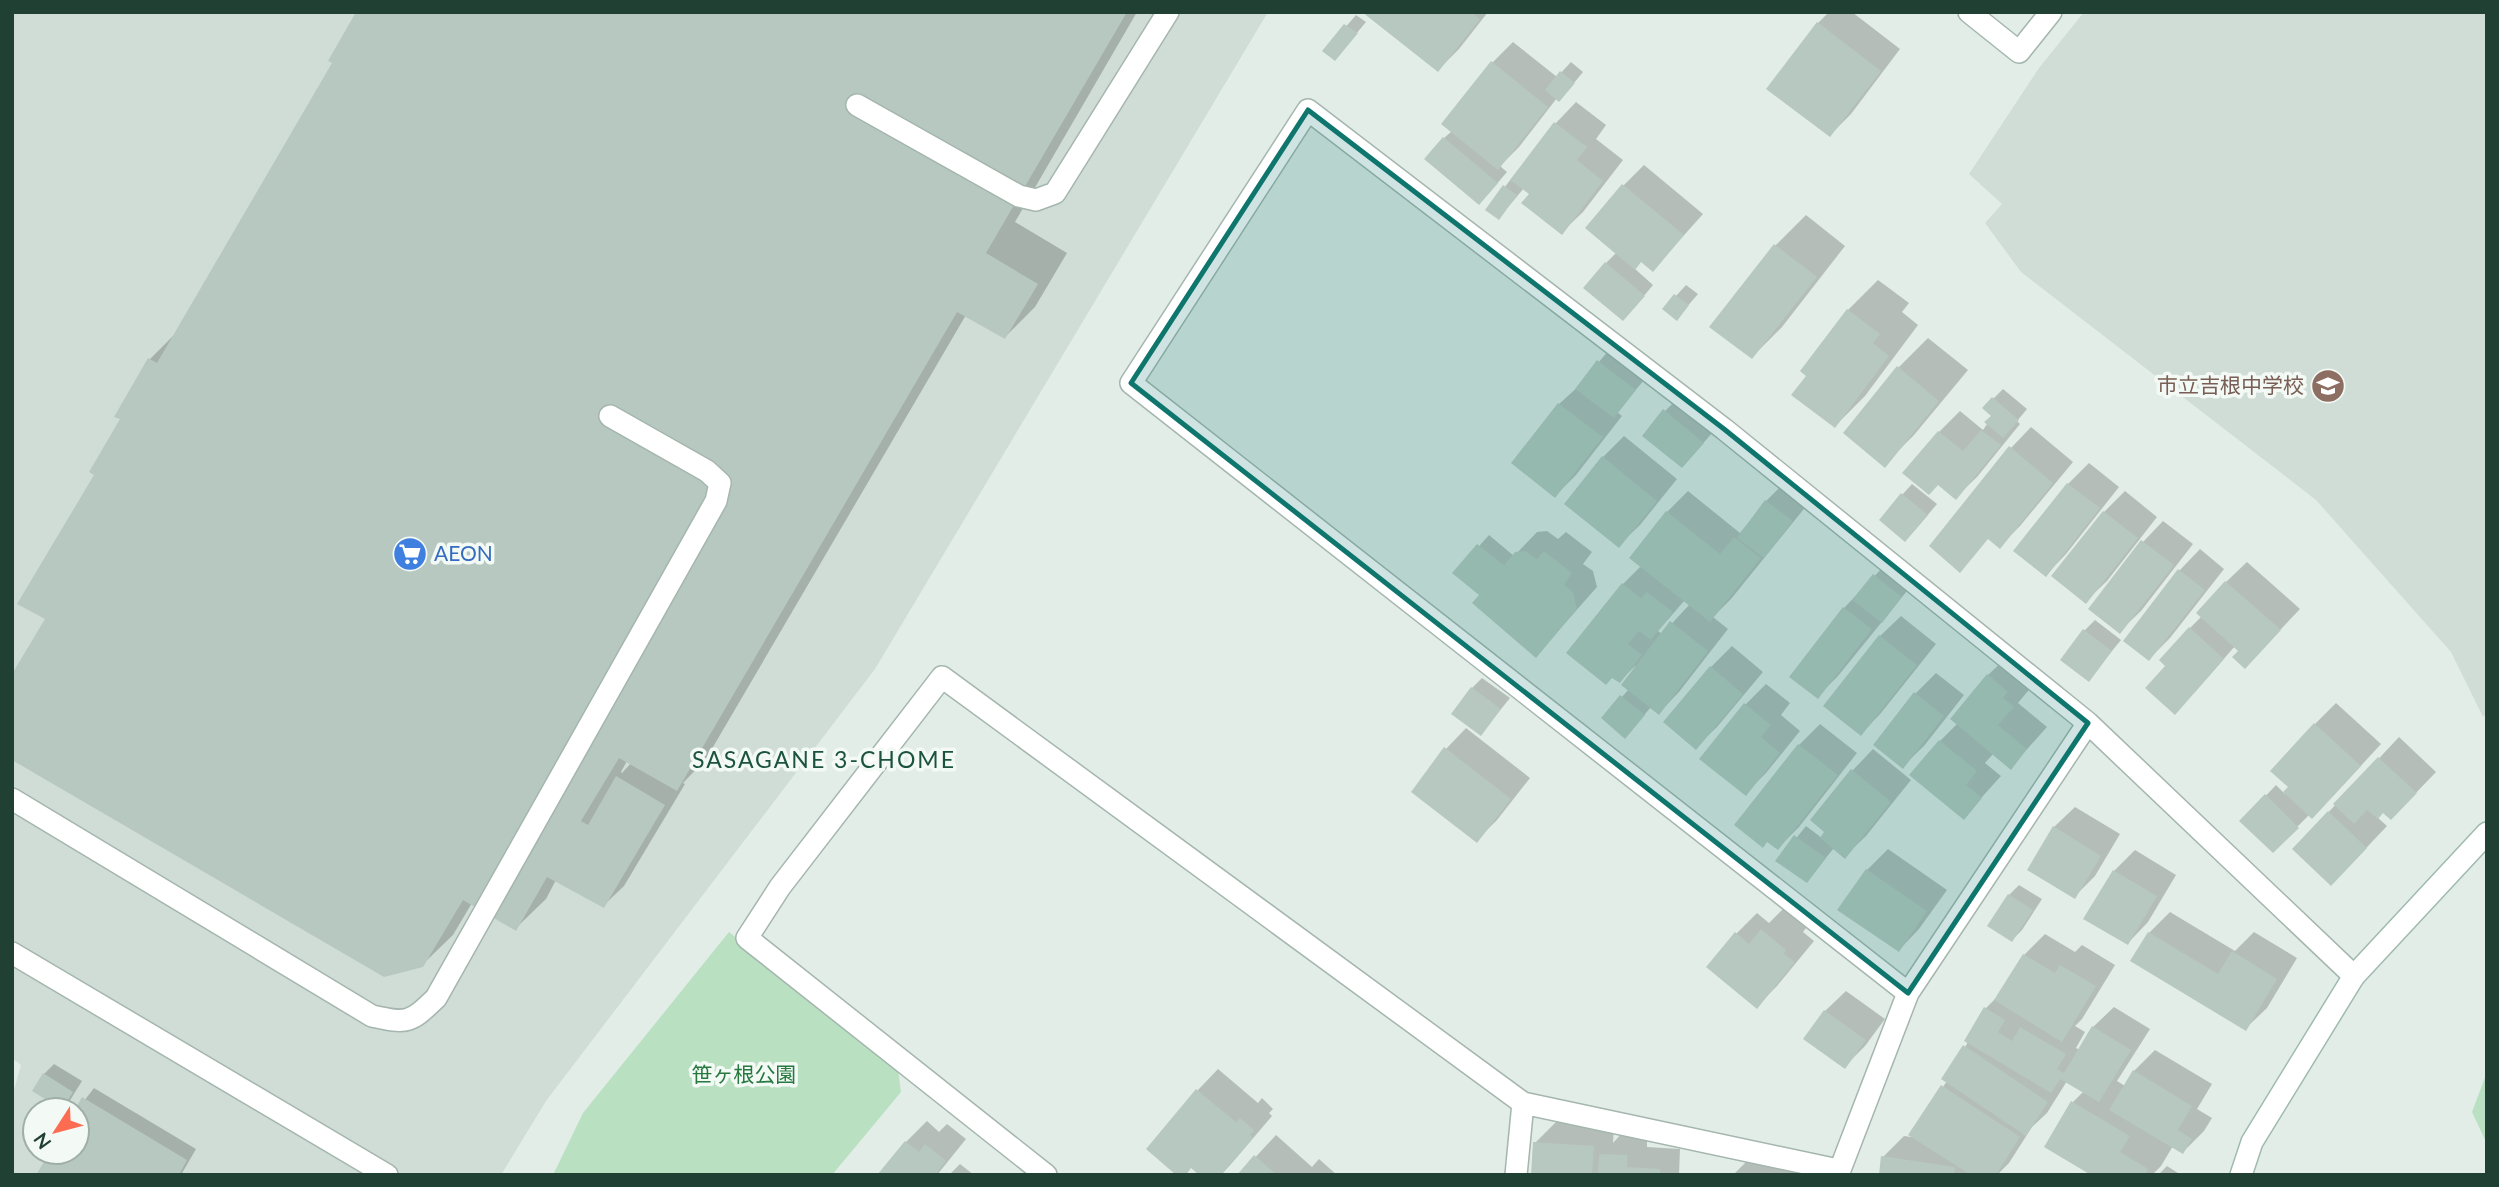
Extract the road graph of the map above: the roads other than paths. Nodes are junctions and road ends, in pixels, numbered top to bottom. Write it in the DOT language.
graph roads {
  1 [pos="1168,12"];
  2 [pos="1969,12"];
  3 [pos="2051,12"];
  4 [pos="857,105"];
  5 [pos="610,415"];
  6 [pos="2088,723"];
  7 [pos="12,799"];
  8 [pos="2487,833"];
  9 [pos="12,953"];
  10 [pos="2354,976"];
  11 [pos="1908,993"];
  12 [pos="1523,1102"];
  13 [pos="1838,1172"];
  14 [pos="387,1175"];
  15 [pos="1046,1175"];
  16 [pos="1516,1175"];
  17 [pos="2241,1175"];
  1 -- 4 [label="street"];
  2 -- 3 [label="street"];
  5 -- 7 [label="street"];
  6 -- 10 [label="street"];
  6 -- 11 [label="street"];
  6 -- 11 [label="street"];
  8 -- 10 [label="street"];
  9 -- 14 [label="street"];
  10 -- 17 [label="street"];
  11 -- 13 [label="street"];
  12 -- 13 [label="street"];
  12 -- 15 [label="street"];
  12 -- 16 [label="street"];
}
